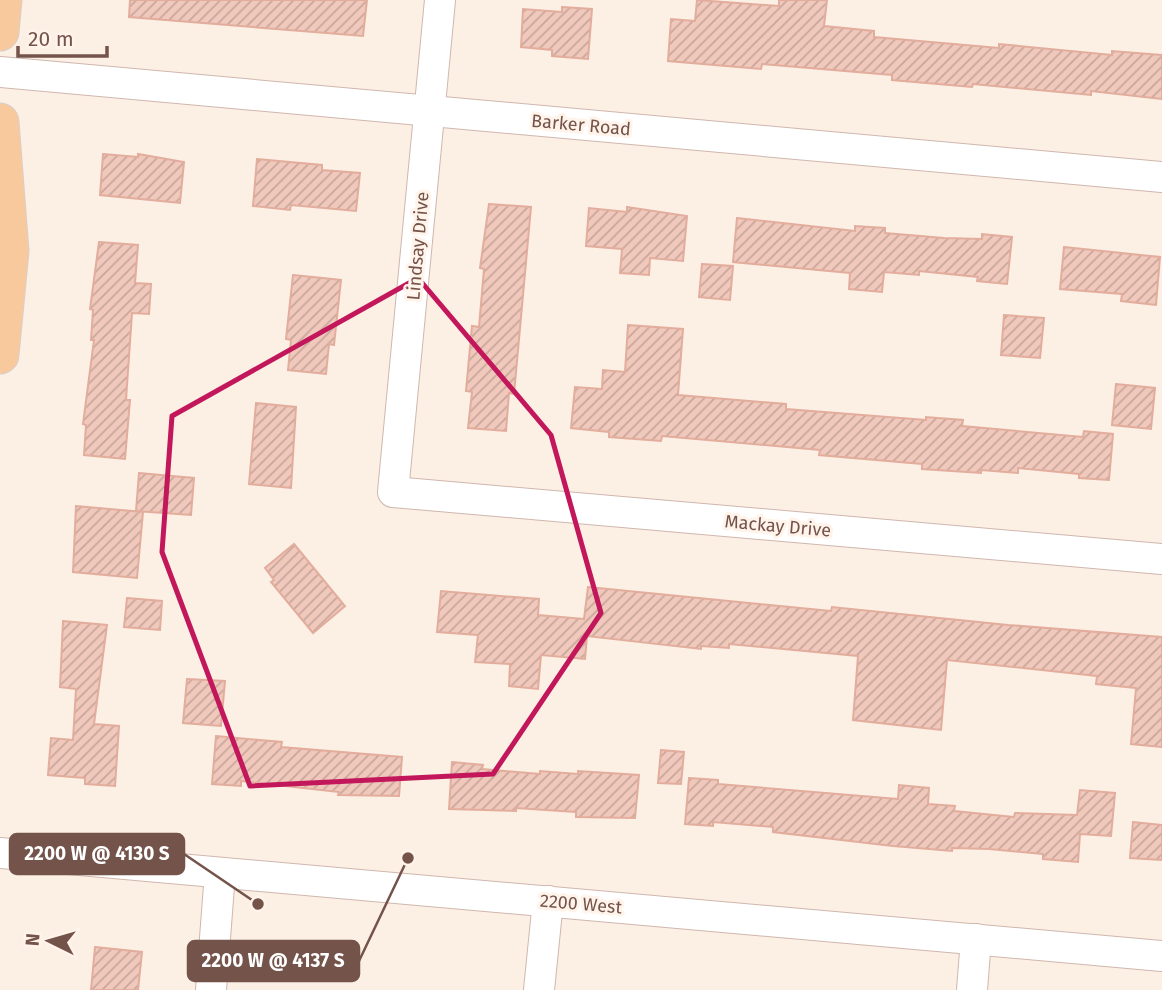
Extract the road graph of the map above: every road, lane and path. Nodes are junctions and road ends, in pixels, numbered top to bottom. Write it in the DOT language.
graph roads {
  1 [pos="3,0"];
  2 [pos="440,0"];
  3 [pos="0,33"];
  4 [pos="0,72"];
  5 [pos="430,112"];
  6 [pos="0,122"];
  7 [pos="1162,177"];
  8 [pos="0,355"];
  9 [pos="393,492"];
  10 [pos="1162,559"];
  11 [pos="0,853"];
  12 [pos="220,873"];
  13 [pos="548,901"];
  14 [pos="976,939"];
  15 [pos="1162,956"];
  16 [pos="212,990"];
  17 [pos="539,990"];
  18 [pos="972,990"];
  1 -- 3 [label="main road"];
  2 -- 5 [label="street, Lindsay Drive"];
  4 -- 5 [label="street, Barker Road"];
  5 -- 7 [label="street, Barker Road"];
  5 -- 9 [label="street, Lindsay Drive"];
  6 -- 8 [label="main road"];
  9 -- 10 [label="street, Mackay Drive"];
  11 -- 12 [label="street, 2200 West"];
  12 -- 13 [label="street, 2200 West"];
  12 -- 16 [label="street"];
  13 -- 14 [label="street, 2200 West"];
  13 -- 17 [label="street"];
  14 -- 15 [label="street, 2200 West"];
  14 -- 18 [label="street"];
}
